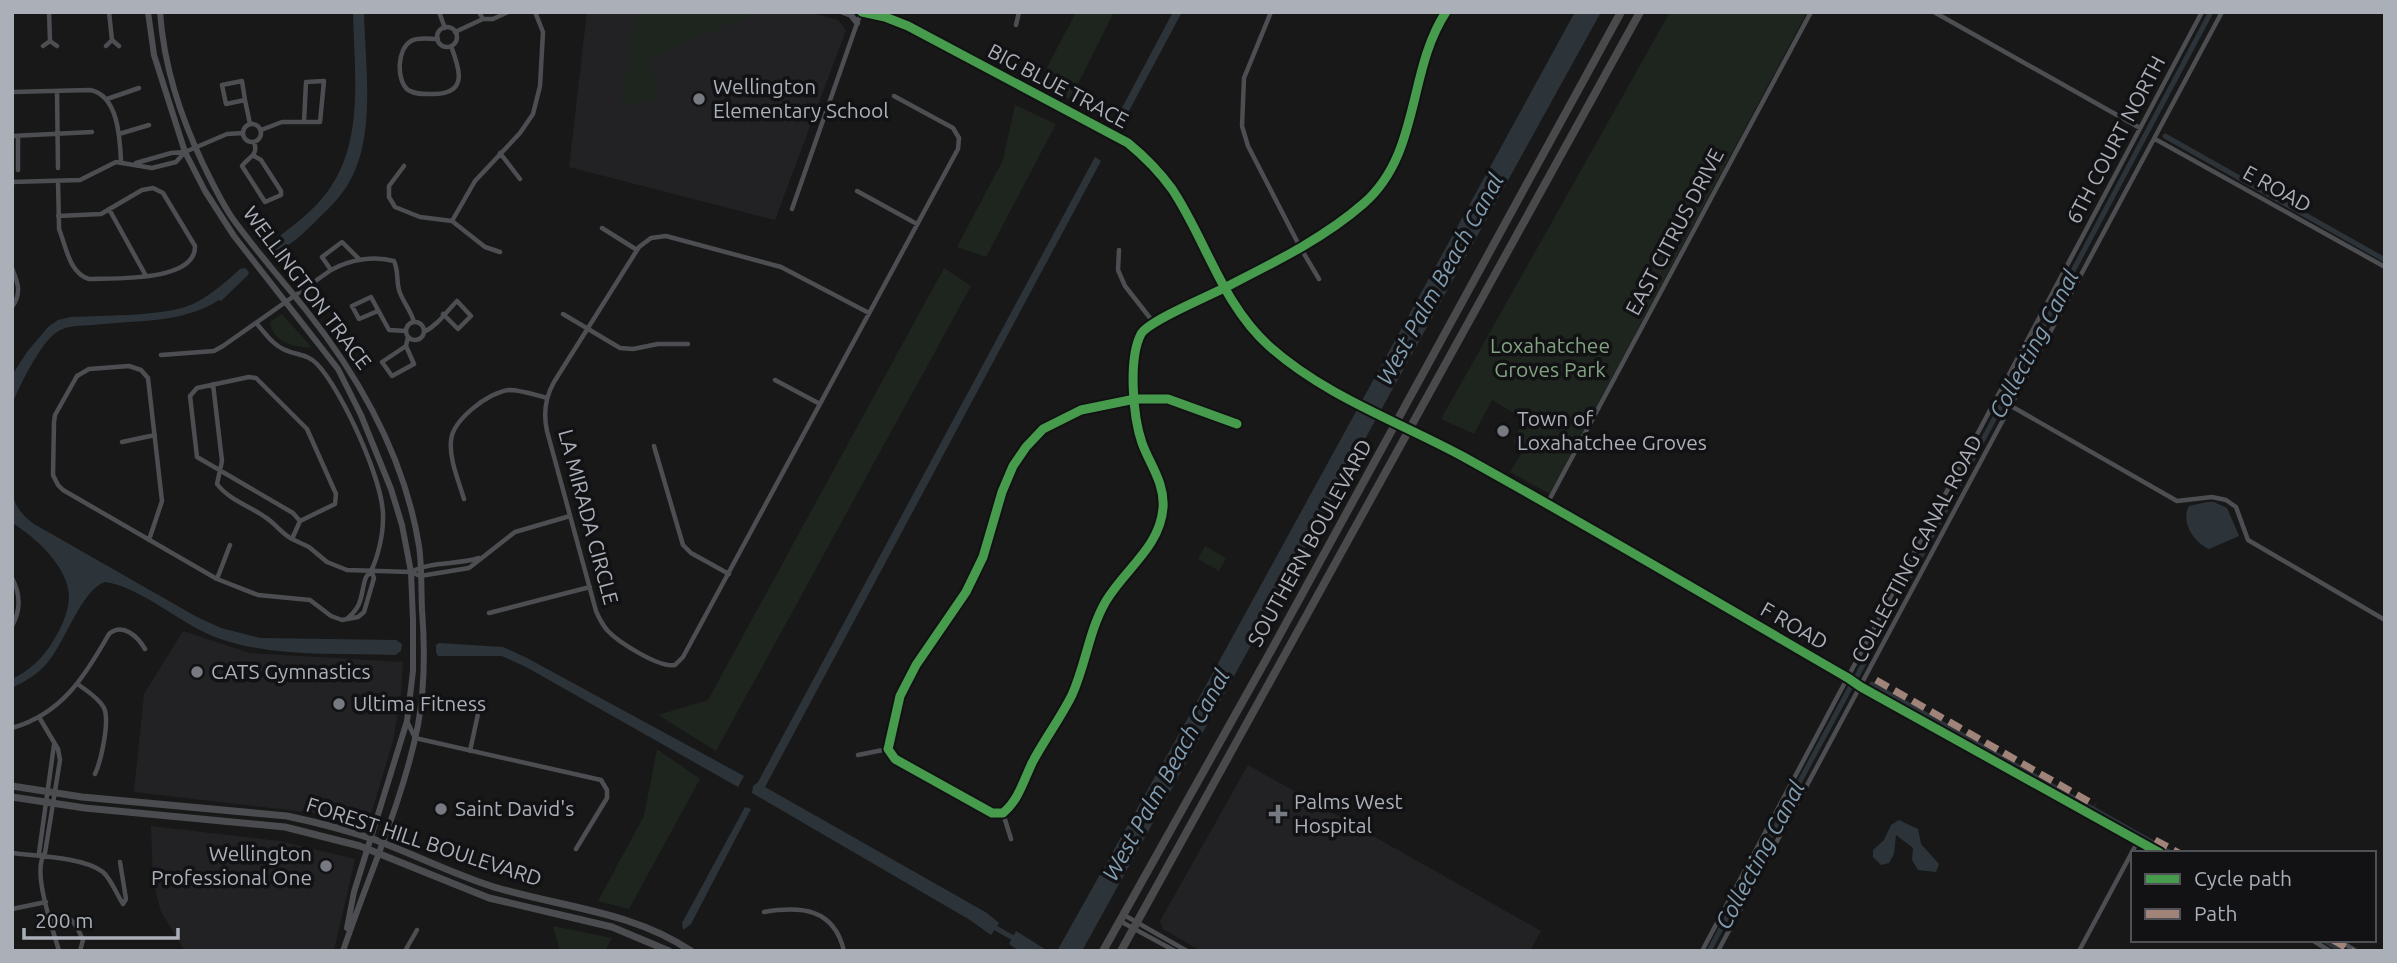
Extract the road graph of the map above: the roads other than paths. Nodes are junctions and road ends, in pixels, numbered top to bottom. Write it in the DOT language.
graph roads {
  1 [pos="49,12"];
  2 [pos="109,12"];
  3 [pos="148,12"];
  4 [pos="160,12"];
  5 [pos="439,12"];
  6 [pos="480,12"];
  7 [pos="488,12"];
  8 [pos="508,12"];
  9 [pos="529,12"];
  10 [pos="843,12"];
  11 [pos="861,12"];
  12 [pos="1019,12"];
  13 [pos="1271,12"];
  14 [pos="1446,12"];
  15 [pos="1621,12"];
  16 [pos="1640,12"];
  17 [pos="1811,12"];
  18 [pos="1934,12"];
  19 [pos="2202,12"];
  20 [pos="2222,12"];
  21 [pos="536,13"];
  22 [pos="483,19"];
  23 [pos="857,23"];
  24 [pos="1016,25"];
  25 [pos="445,28"];
  26 [pos="455,32"];
  27 [pos="438,39"];
  28 [pos="112,40"];
  29 [pos="50,41"];
  30 [pos="43,46"];
  31 [pos="57,46"];
  32 [pos="106,46"];
  33 [pos="119,46"];
  34 [pos="451,46"];
  35 [pos="139,88"];
  36 [pos="57,91"];
  37 [pos="12,92"];
  38 [pos="894,96"];
  39 [pos="107,99"];
  40 [pos="245,100"];
  41 [pos="304,122"];
  42 [pos="250,124"];
  43 [pos="149,125"];
  44 [pos="2140,128"];
  45 [pos="261,130"];
  46 [pos="92,132"];
  47 [pos="58,133"];
  48 [pos="243,133"];
  49 [pos="119,134"];
  50 [pos="15,136"];
  51 [pos="2155,139"];
  52 [pos="254,142"];
  53 [pos="196,148"];
  54 [pos="185,152"];
  55 [pos="500,153"];
  56 [pos="254,156"];
  57 [pos="121,161"];
  58 [pos="132,163"];
  59 [pos="404,166"];
  60 [pos="58,168"];
  61 [pos="18,170"];
  62 [pos="520,179"];
  63 [pos="58,181"];
  64 [pos="12,182"];
  65 [pos="857,191"];
  66 [pos="109,209"];
  67 [pos="792,209"];
  68 [pos="58,216"];
  69 [pos="452,221"];
  70 [pos="917,224"];
  71 [pos="602,228"];
  72 [pos="1300,247"];
  73 [pos="637,250"];
  74 [pos="1119,250"];
  75 [pos="500,252"];
  76 [pos="359,260"];
  77 [pos="2385,267"];
  78 [pos="12,268"];
  79 [pos="331,270"];
  80 [pos="146,276"];
  81 [pos="1319,279"];
  82 [pos="1225,288"];
  83 [pos="295,297"];
  84 [pos="286,303"];
  85 [pos="12,307"];
  86 [pos="378,311"];
  87 [pos="869,313"];
  88 [pos="443,314"];
  89 [pos="563,314"];
  90 [pos="414,322"];
  91 [pos="1154,323"];
  92 [pos="257,324"];
  93 [pos="587,329"];
  94 [pos="424,332"];
  95 [pos="407,334"];
  96 [pos="688,344"];
  97 [pos="406,346"];
  98 [pos="161,355"];
  99 [pos="775,380"];
  100 [pos="213,384"];
  101 [pos="547,398"];
  102 [pos="1135,399"];
  103 [pos="820,404"];
  104 [pos="2011,406"];
  105 [pos="1237,424"];
  106 [pos="1395,424"];
  107 [pos="1410,430"];
  108 [pos="155,435"];
  109 [pos="122,442"];
  110 [pos="654,446"];
  111 [pos="219,471"];
  112 [pos="464,499"];
  113 [pos="1547,504"];
  114 [pos="570,516"];
  115 [pos="300,522"];
  116 [pos="292,539"];
  117 [pos="149,540"];
  118 [pos="230,545"];
  119 [pos="483,557"];
  120 [pos="420,567"];
  121 [pos="371,570"];
  122 [pos="411,572"];
  123 [pos="729,573"];
  124 [pos="421,576"];
  125 [pos="12,578"];
  126 [pos="217,579"];
  127 [pos="590,587"];
  128 [pos="489,613"];
  129 [pos="2385,620"];
  130 [pos="12,626"];
  131 [pos="145,649"];
  132 [pos="1848,678"];
  133 [pos="79,685"];
  134 [pos="1861,687"];
  135 [pos="478,714"];
  136 [pos="39,717"];
  137 [pos="407,721"];
  138 [pos="12,728"];
  139 [pos="415,738"];
  140 [pos="888,749"];
  141 [pos="470,751"];
  142 [pos="858,755"];
  143 [pos="95,774"];
  144 [pos="12,786"];
  145 [pos="51,793"];
  146 [pos="12,797"];
  147 [pos="50,803"];
  148 [pos="1003,813"];
  149 [pos="370,839"];
  150 [pos="1011,839"];
  151 [pos="2138,840"];
  152 [pos="382,843"];
  153 [pos="367,849"];
  154 [pos="576,849"];
  155 [pos="2132,851"];
  156 [pos="2157,851"];
  157 [pos="12,853"];
  158 [pos="378,853"];
  159 [pos="2131,853"];
  160 [pos="41,857"];
  161 [pos="120,862"];
  162 [pos="474,880"];
  163 [pos="489,898"];
  164 [pos="46,902"];
  165 [pos="12,909"];
  166 [pos="764,912"];
  167 [pos="1121,917"];
  168 [pos="50,919"];
  169 [pos="1135,925"];
  170 [pos="416,930"];
  171 [pos="59,951"];
  172 [pos="80,951"];
  173 [pos="343,951"];
  174 [pos="405,951"];
  175 [pos="669,951"];
  176 [pos="691,951"];
  177 [pos="844,951"];
  178 [pos="1102,951"];
  179 [pos="1121,951"];
  180 [pos="1175,951"];
  181 [pos="1187,951"];
  182 [pos="1702,951"];
  183 [pos="1718,951"];
  184 [pos="2079,951"];
  1 -- 29 [label="street"];
  2 -- 28 [label="street"];
  3 -- 54 [label="street, WELLINGTON TRACE"];
  4 -- 53 [label="street, WELLINGTON TRACE"];
  5 -- 25 [label="street"];
  6 -- 22 [label="street"];
  7 -- 22 [label="street"];
  8 -- 22 [label="street"];
  9 -- 21 [label="street"];
  10 -- 23 [label="street"];
  11 -- 23 [label="street"];
  11 -- 82 [label="street, BIG BLUE TRACE"];
  12 -- 24 [label="street"];
  13 -- 72 [label="street"];
  14 -- 72 [label="street"];
  15 -- 106 [label="highway, SOUTHERN BOULEVARD"];
  16 -- 107 [label="highway, SOUTHERN BOULEVARD"];
  17 -- 113 [label="street, EAST CITRUS DRIVE"];
  18 -- 44 [label="street"];
  19 -- 44 [label="street, 6TH COURT NORTH"];
  20 -- 51 [label="street, COLLECTING CANAL ROAD"];
  21 -- 55 [label="street"];
  22 -- 26 [label="street"];
  23 -- 67 [label="street"];
  25 -- 26 [label="street"];
  25 -- 27 [label="street"];
  26 -- 34 [label="street"];
  27 -- 34 [label="street"];
  27 -- 34 [label="street"];
  28 -- 32 [label="street"];
  28 -- 33 [label="street"];
  29 -- 30 [label="street"];
  29 -- 31 [label="street"];
  35 -- 39 [label="street"];
  36 -- 37 [label="street"];
  36 -- 39 [label="street"];
  36 -- 47 [label="street"];
  38 -- 70 [label="street, LA MIRADA CIRCLE"];
  39 -- 49 [label="street"];
  40 -- 40 [label="street"];
  40 -- 42 [label="street"];
  41 -- 41 [label="street"];
  41 -- 45 [label="street"];
  42 -- 45 [label="street"];
  42 -- 48 [label="street"];
  43 -- 49 [label="street"];
  44 -- 132 [label="street, 6TH COURT NORTH"];
  45 -- 52 [label="street"];
  46 -- 47 [label="street"];
  47 -- 50 [label="street"];
  47 -- 60 [label="street"];
  48 -- 52 [label="street"];
  48 -- 53 [label="street"];
  49 -- 57 [label="street"];
  50 -- 61 [label="street"];
  51 -- 77 [label="street, E ROAD"];
  51 -- 104 [label="street, COLLECTING CANAL ROAD"];
  52 -- 56 [label="street"];
  53 -- 54 [label="street"];
  53 -- 83 [label="street, WELLINGTON TRACE"];
  54 -- 58 [label="street"];
  54 -- 58 [label="street"];
  54 -- 84 [label="street, WELLINGTON TRACE"];
  55 -- 62 [label="street"];
  55 -- 69 [label="street"];
  56 -- 56 [label="street"];
  57 -- 58 [label="street"];
  57 -- 63 [label="street"];
  59 -- 69 [label="street"];
  63 -- 64 [label="street"];
  63 -- 68 [label="street"];
  65 -- 70 [label="street"];
  66 -- 68 [label="street"];
  66 -- 80 [label="street"];
  66 -- 80 [label="street"];
  68 -- 80 [label="street"];
  69 -- 75 [label="street"];
  70 -- 87 [label="street, LA MIRADA CIRCLE"];
  71 -- 73 [label="street"];
  72 -- 81 [label="street"];
  72 -- 82 [label="street"];
  73 -- 87 [label="street"];
  73 -- 93 [label="street, LA MIRADA CIRCLE"];
  74 -- 91 [label="street"];
  76 -- 79 [label="street"];
  76 -- 79 [label="street"];
  76 -- 90 [label="street"];
  78 -- 85 [label="street"];
  79 -- 83 [label="street"];
  82 -- 91 [label="street"];
  82 -- 106 [label="street, BIG BLUE TRACE"];
  83 -- 84 [label="street"];
  83 -- 120 [label="street, WELLINGTON TRACE"];
  84 -- 92 [label="street"];
  84 -- 122 [label="street, WELLINGTON TRACE"];
  86 -- 86 [label="street"];
  86 -- 95 [label="street"];
  87 -- 103 [label="street, LA MIRADA CIRCLE"];
  88 -- 88 [label="street"];
  88 -- 94 [label="street"];
  89 -- 93 [label="street"];
  90 -- 94 [label="street"];
  90 -- 95 [label="street"];
  91 -- 102 [label="street"];
  92 -- 98 [label="street"];
  92 -- 121 [label="street"];
  93 -- 96 [label="street"];
  93 -- 101 [label="street, LA MIRADA CIRCLE"];
  94 -- 95 [label="street"];
  95 -- 97 [label="street"];
  97 -- 97 [label="street"];
  99 -- 103 [label="street"];
  100 -- 111 [label="street"];
  100 -- 111 [label="street"];
  100 -- 115 [label="street"];
  101 -- 112 [label="street"];
  101 -- 114 [label="street, LA MIRADA CIRCLE"];
  102 -- 105 [label="street"];
  102 -- 140 [label="street"];
  102 -- 148 [label="street"];
  103 -- 123 [label="street, LA MIRADA CIRCLE"];
  104 -- 129 [label="street"];
  104 -- 134 [label="street, COLLECTING CANAL ROAD"];
  106 -- 107 [label="street, BIG BLUE TRACE"];
  106 -- 167 [label="highway, SOUTHERN BOULEVARD"];
  107 -- 113 [label="street, F ROAD"];
  107 -- 169 [label="highway, SOUTHERN BOULEVARD"];
  108 -- 109 [label="street"];
  108 -- 117 [label="street"];
  108 -- 117 [label="street"];
  110 -- 123 [label="street"];
  111 -- 115 [label="street"];
  111 -- 116 [label="street"];
  113 -- 132 [label="street, F ROAD"];
  114 -- 119 [label="street"];
  114 -- 127 [label="street, LA MIRADA CIRCLE"];
  115 -- 116 [label="street"];
  116 -- 121 [label="street"];
  117 -- 126 [label="street"];
  118 -- 126 [label="street"];
  119 -- 120 [label="street"];
  119 -- 124 [label="street"];
  120 -- 122 [label="street"];
  120 -- 124 [label="street, WELLINGTON TRACE"];
  121 -- 122 [label="street"];
  121 -- 126 [label="street"];
  122 -- 124 [label="street"];
  122 -- 137 [label="street, WELLINGTON TRACE"];
  123 -- 127 [label="street, LA MIRADA CIRCLE"];
  124 -- 139 [label="street, WELLINGTON TRACE"];
  125 -- 130 [label="street"];
  127 -- 128 [label="street"];
  131 -- 133 [label="street"];
  132 -- 134 [label="street, F ROAD"];
  132 -- 182 [label="street, 6TH COURT NORTH"];
  133 -- 136 [label="street"];
  133 -- 143 [label="street"];
  134 -- 151 [label="street, F ROAD"];
  134 -- 183 [label="street, COLLECTING CANAL ROAD"];
  135 -- 141 [label="street"];
  136 -- 138 [label="street"];
  136 -- 145 [label="street"];
  137 -- 139 [label="street"];
  137 -- 149 [label="street, WELLINGTON TRACE"];
  139 -- 141 [label="street"];
  139 -- 152 [label="street, WELLINGTON TRACE"];
  140 -- 142 [label="street"];
  140 -- 148 [label="street"];
  141 -- 154 [label="street"];
  144 -- 145 [label="main road, FOREST HILL BOULEVARD"];
  145 -- 147 [label="street"];
  145 -- 149 [label="main road, FOREST HILL BOULEVARD"];
  146 -- 147 [label="main road, FOREST HILL BOULEVARD"];
  147 -- 153 [label="main road, FOREST HILL BOULEVARD"];
  147 -- 160 [label="street"];
  148 -- 150 [label="street"];
  149 -- 152 [label="main road, FOREST HILL BOULEVARD"];
  149 -- 153 [label="street, WELLINGTON TRACE"];
  151 -- 155 [label="street"];
  151 -- 156 [label="street, F ROAD"];
  152 -- 158 [label="street, WELLINGTON TRACE"];
  152 -- 162 [label="main road, FOREST HILL BOULEVARD"];
  153 -- 158 [label="main road, FOREST HILL BOULEVARD"];
  153 -- 173 [label="street, WELLINGTON TRACE"];
  157 -- 160 [label="street"];
  158 -- 163 [label="main road, FOREST HILL BOULEVARD"];
  158 -- 173 [label="street, WELLINGTON TRACE"];
  159 -- 184 [label="street"];
  160 -- 161 [label="street"];
  160 -- 164 [label="street"];
  162 -- 163 [label="main road"];
  162 -- 176 [label="main road, FOREST HILL BOULEVARD"];
  163 -- 175 [label="main road, FOREST HILL BOULEVARD"];
  164 -- 165 [label="street"];
  164 -- 168 [label="street"];
  166 -- 177 [label="street"];
  167 -- 169 [label="street"];
  167 -- 178 [label="highway, SOUTHERN BOULEVARD"];
  168 -- 171 [label="street"];
  168 -- 172 [label="street"];
  169 -- 179 [label="highway, SOUTHERN BOULEVARD"];
  169 -- 180 [label="street"];
  169 -- 181 [label="street"];
  170 -- 174 [label="street"];
}
